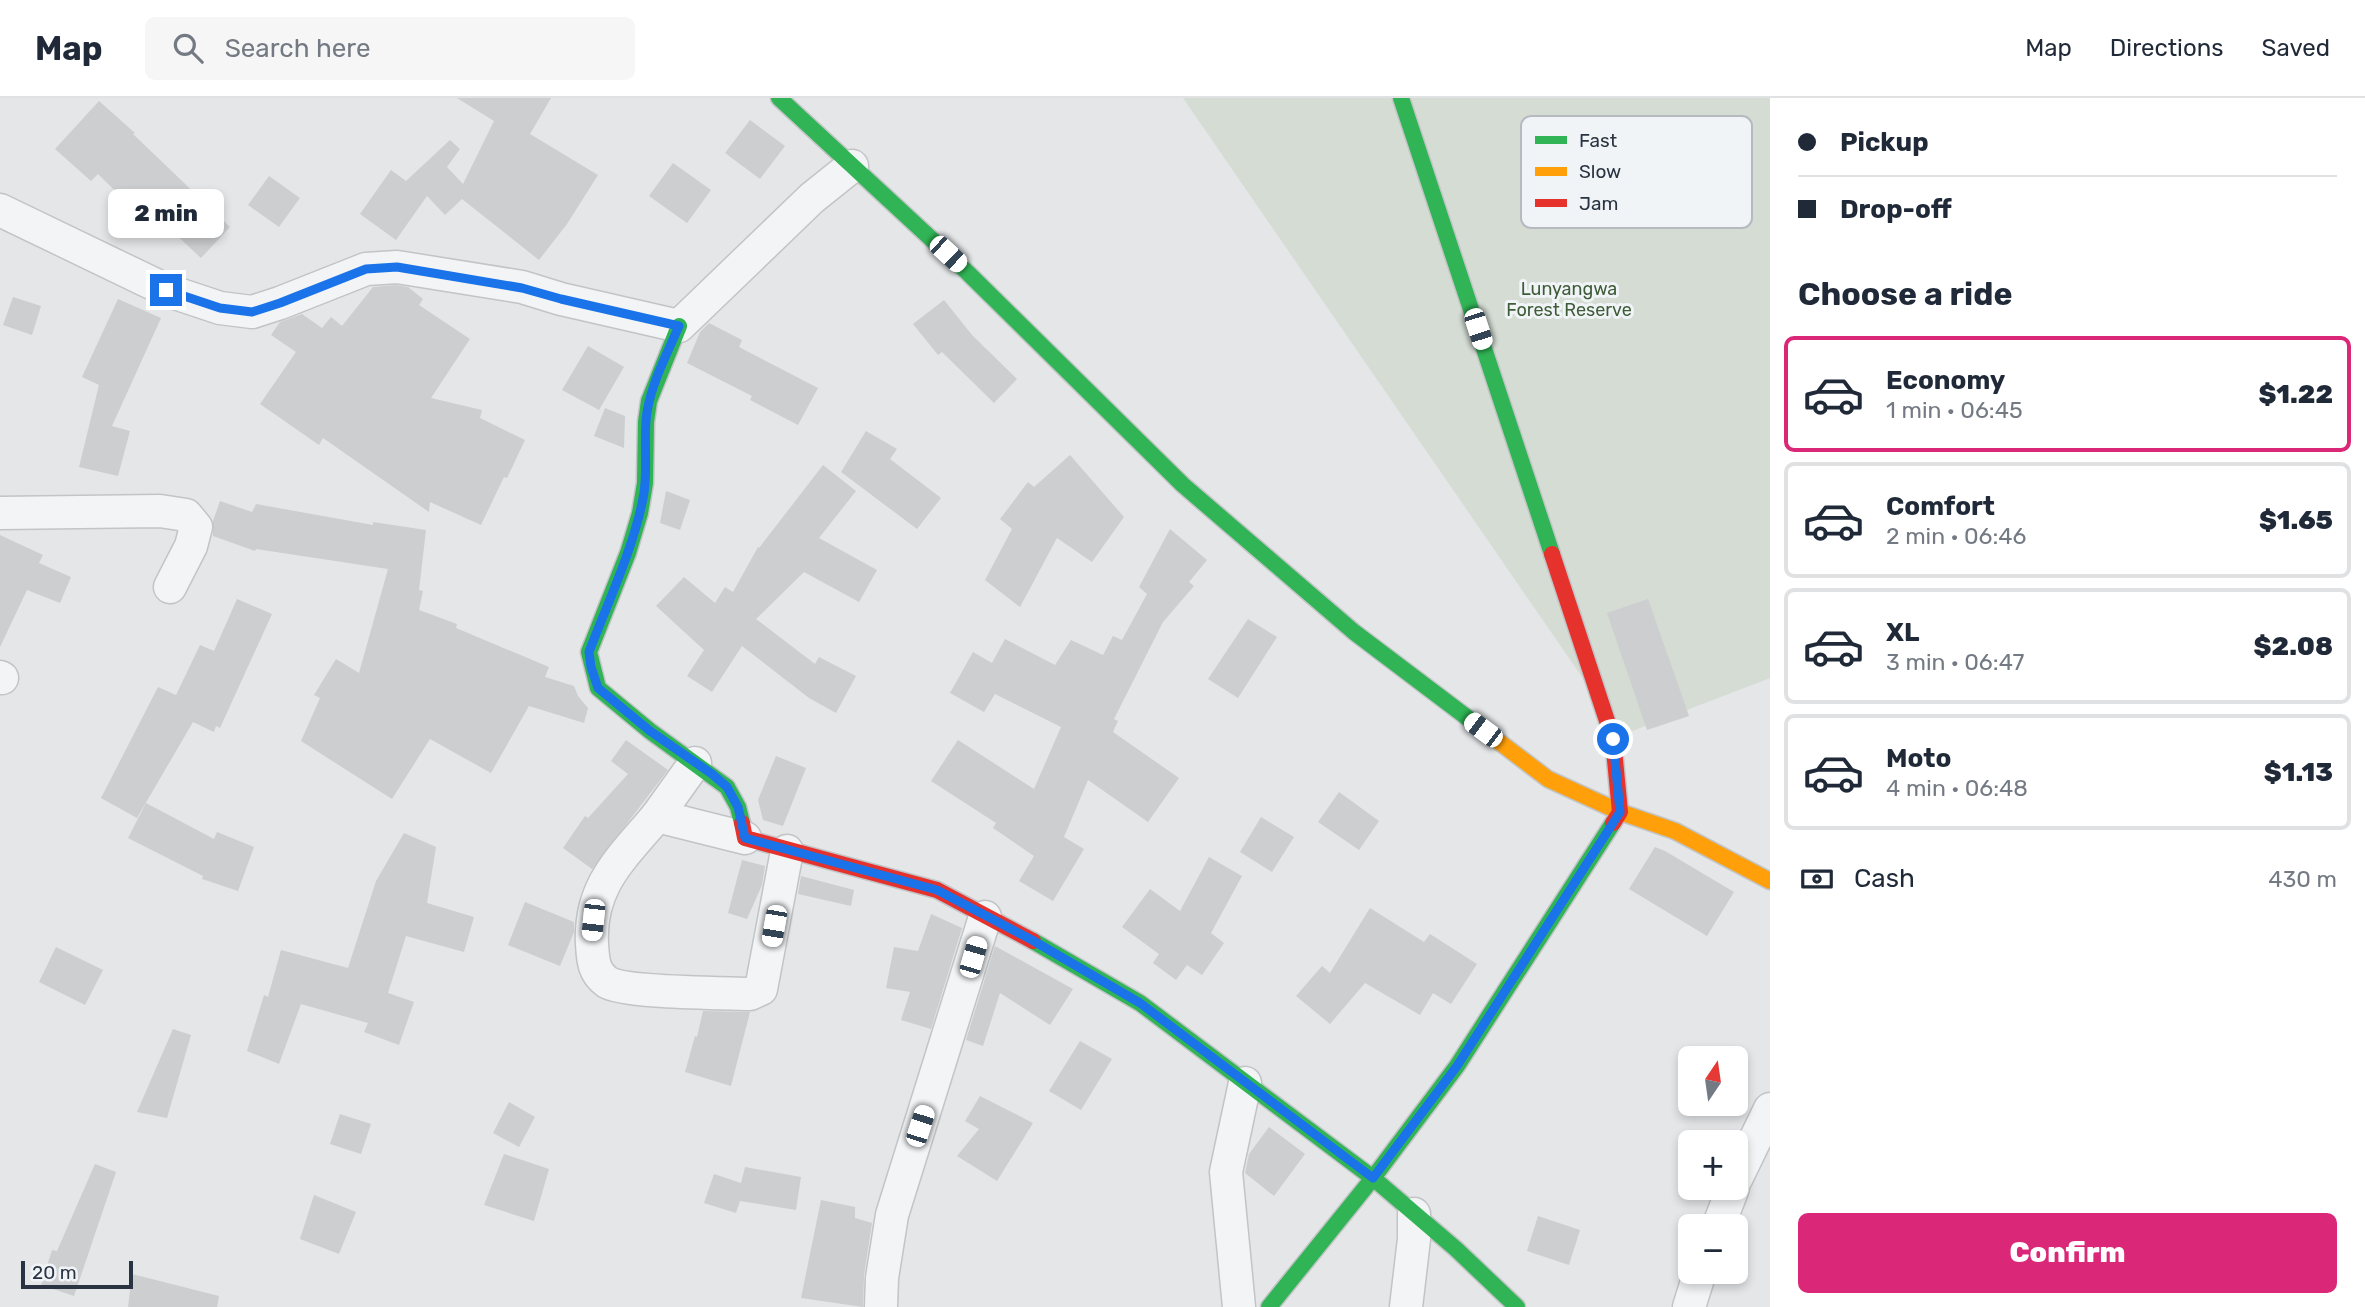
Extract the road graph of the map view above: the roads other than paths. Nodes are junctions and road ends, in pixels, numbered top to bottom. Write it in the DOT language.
graph roads {
  1 [pos="779,98"];
  2 [pos="1401,98"];
  3 [pos="852,166"];
  4 [pos="0,210"];
  5 [pos="679,326"];
  6 [pos="0,513"];
  7 [pos="170,587"];
  8 [pos="695,763"];
  9 [pos="1620,812"];
  10 [pos="657,816"];
  11 [pos="745,838"];
  12 [pos="787,851"];
  13 [pos="1770,881"];
  14 [pos="985,917"];
  15 [pos="1245,1083"];
  16 [pos="1770,1109"];
  17 [pos="1748,1155"];
  18 [pos="1373,1178"];
  19 [pos="1414,1214"];
  20 [pos="1696,1284"];
  21 [pos="881,1307"];
  22 [pos="1239,1307"];
  23 [pos="1269,1307"];
  24 [pos="1406,1307"];
  25 [pos="1517,1307"];
  26 [pos="1689,1307"];
  1 -- 3 [label="street"];
  2 -- 9 [label="street"];
  3 -- 5 [label="street"];
  3 -- 9 [label="street"];
  4 -- 5 [label="street"];
  5 -- 8 [label="street"];
  6 -- 7 [label="street"];
  8 -- 10 [label="street"];
  8 -- 11 [label="street"];
  9 -- 13 [label="street"];
  9 -- 18 [label="street"];
  10 -- 11 [label="street"];
  10 -- 12 [label="street"];
  11 -- 12 [label="street"];
  12 -- 14 [label="street"];
  14 -- 15 [label="street"];
  14 -- 21 [label="street"];
  15 -- 18 [label="street"];
  15 -- 22 [label="street"];
  16 -- 17 [label="street"];
  18 -- 19 [label="street"];
  18 -- 23 [label="street"];
  19 -- 24 [label="street"];
  19 -- 25 [label="street"];
  20 -- 26 [label="street"];
}
